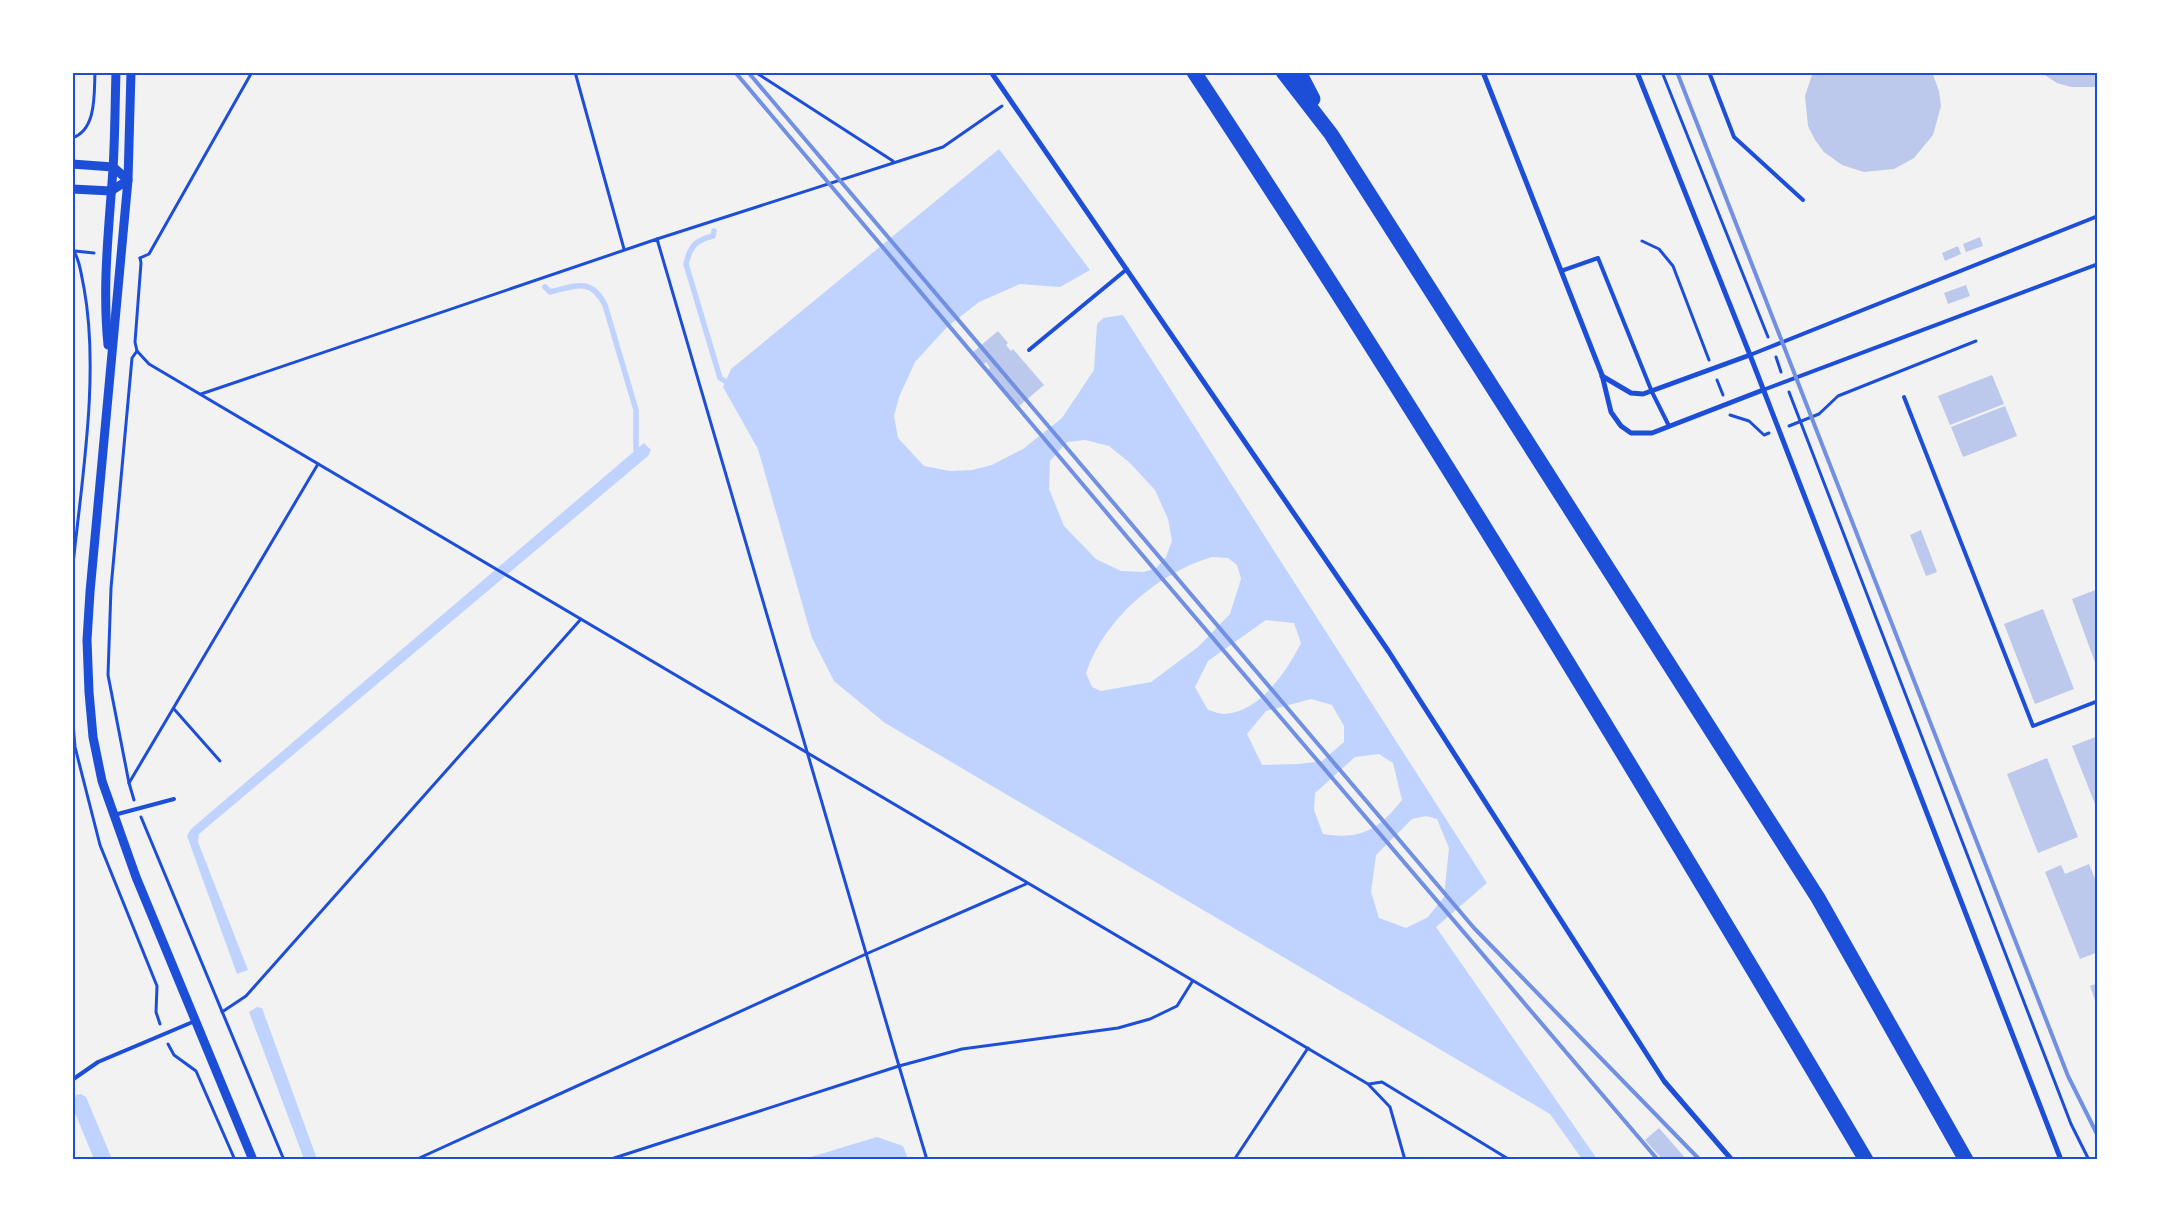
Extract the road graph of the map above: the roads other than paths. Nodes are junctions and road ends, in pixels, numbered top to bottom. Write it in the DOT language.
graph roads {
  1 [pos="116,72"];
  2 [pos="131,72"];
  3 [pos="991,72"];
  4 [pos="1194,72"];
  5 [pos="1283,72"];
  6 [pos="1299,72"];
  7 [pos="1483,72"];
  8 [pos="1637,72"];
  9 [pos="1709,72"];
  10 [pos="1330,134"];
  11 [pos="72,164"];
  12 [pos="113,167"];
  13 [pos="128,180"];
  14 [pos="72,189"];
  15 [pos="111,191"];
  16 [pos="1803,200"];
  17 [pos="2098,216"];
  18 [pos="2098,264"];
  19 [pos="1127,269"];
  20 [pos="1561,271"];
  21 [pos="1030,350"];
  22 [pos="1750,355"];
  23 [pos="110,362"];
  24 [pos="1602,376"];
  25 [pos="1763,390"];
  26 [pos="1652,392"];
  27 [pos="1904,396"];
  28 [pos="1669,426"];
  29 [pos="2098,701"];
  30 [pos="174,799"];
  31 [pos="113,816"];
  32 [pos="195,1021"];
  33 [pos="72,1080"];
  34 [pos="253,1160"];
  35 [pos="1732,1160"];
  36 [pos="1866,1160"];
  37 [pos="1966,1160"];
  38 [pos="2061,1160"];
  1 -- 12 [label="street"];
  2 -- 13 [label="street"];
  3 -- 19 [label="street"];
  4 -- 36 [label="highway"];
  5 -- 10 [label="highway"];
  6 -- 10 [label="highway"];
  7 -- 20 [label="street"];
  8 -- 22 [label="street"];
  9 -- 16 [label="lane"];
  10 -- 37 [label="highway"];
  11 -- 12 [label="street"];
  12 -- 13 [label="street"];
  12 -- 15 [label="street"];
  13 -- 15 [label="street"];
  13 -- 23 [label="street"];
  14 -- 15 [label="street"];
  15 -- 23 [label="street"];
  17 -- 22 [label="lane"];
  18 -- 25 [label="lane"];
  19 -- 21 [label="lane"];
  19 -- 35 [label="street"];
  20 -- 24 [label="street"];
  20 -- 26 [label="lane"];
  22 -- 25 [label="street"];
  22 -- 26 [label="street"];
  23 -- 31 [label="street"];
  24 -- 26 [label="street"];
  24 -- 28 [label="street"];
  25 -- 28 [label="street"];
  25 -- 38 [label="street"];
  26 -- 28 [label="lane"];
  27 -- 29 [label="lane"];
  30 -- 31 [label="lane"];
  31 -- 32 [label="street"];
  32 -- 33 [label="lane"];
  32 -- 34 [label="street"];
}
